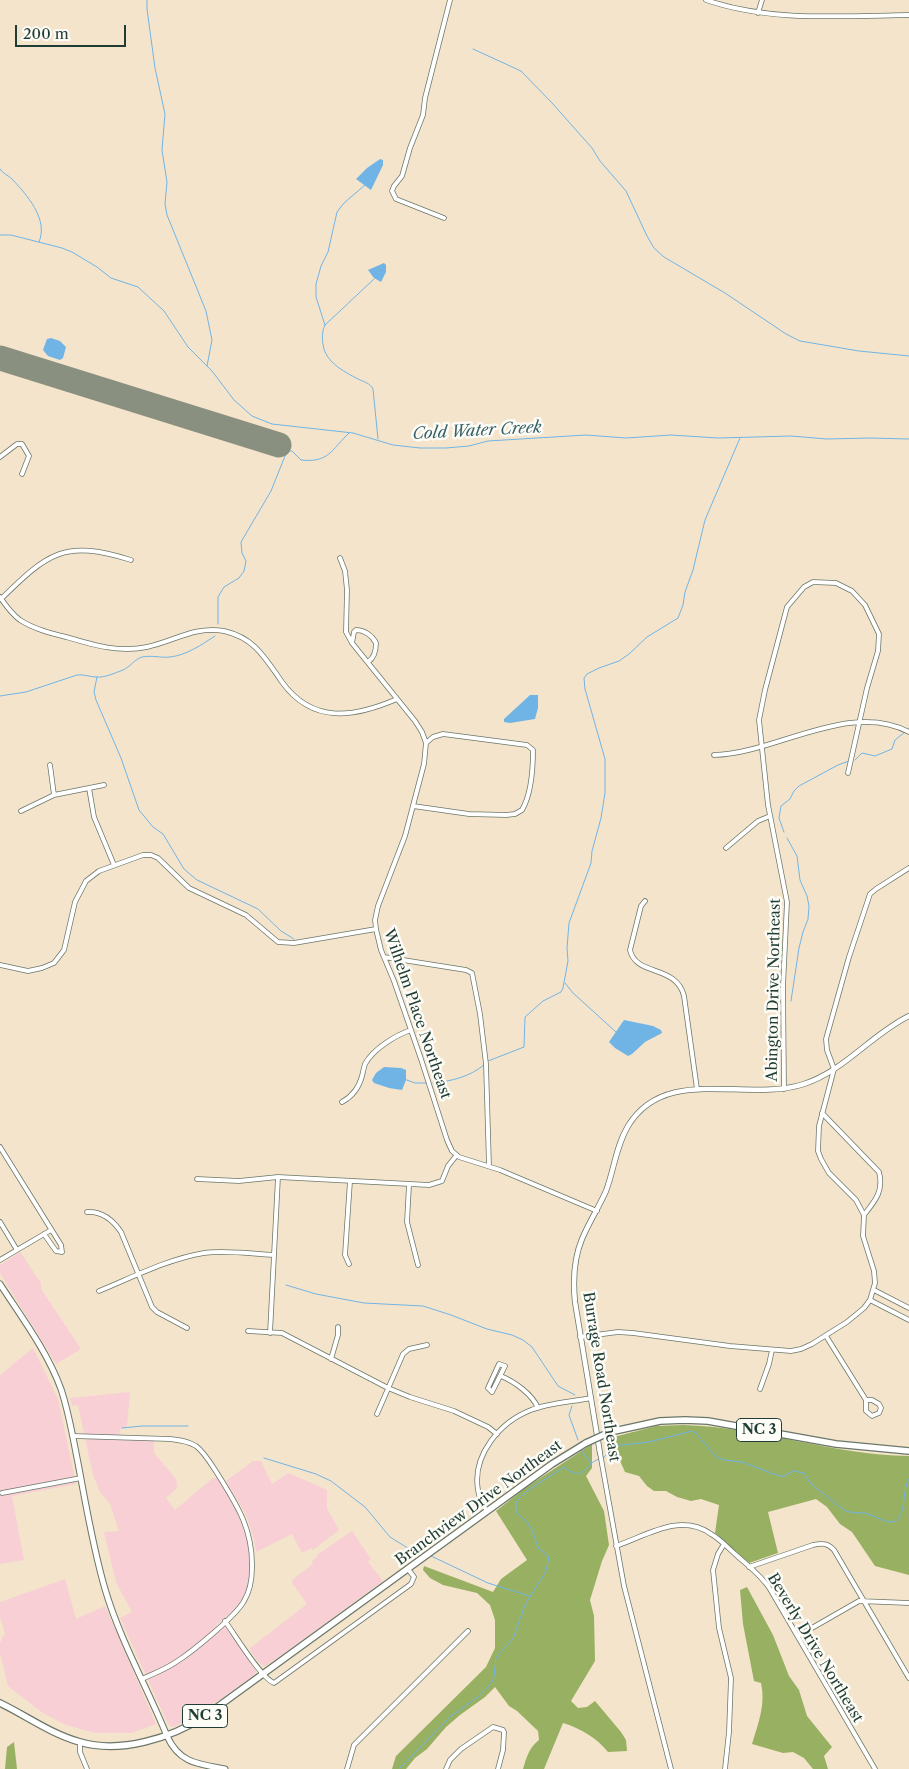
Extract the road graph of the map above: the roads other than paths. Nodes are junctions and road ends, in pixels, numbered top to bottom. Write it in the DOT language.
graph roads {
  1 [pos="450,0"];
  2 [pos="706,0"];
  3 [pos="762,0"];
  4 [pos="758,13"];
  5 [pos="909,15"];
  6 [pos="444,218"];
  7 [pos="0,457"];
  8 [pos="22,474"];
  9 [pos="340,558"];
  10 [pos="131,560"];
  11 [pos="1,598"];
  12 [pos="352,643"];
  13 [pos="368,662"];
  14 [pos="397,699"];
  15 [pos="860,722"];
  16 [pos="909,732"];
  17 [pos="426,744"];
  18 [pos="761,746"];
  19 [pos="714,754"];
  20 [pos="50,765"];
  21 [pos="848,773"];
  22 [pos="104,785"];
  23 [pos="89,788"];
  24 [pos="54,795"];
  25 [pos="413,806"];
  26 [pos="21,811"];
  27 [pos="770,816"];
  28 [pos="726,848"];
  29 [pos="114,865"];
  30 [pos="909,868"];
  31 [pos="645,901"];
  32 [pos="376,929"];
  33 [pos="384,957"];
  34 [pos="0,965"];
  35 [pos="909,1016"];
  36 [pos="411,1030"];
  37 [pos="834,1069"];
  38 [pos="697,1089"];
  39 [pos="784,1089"];
  40 [pos="342,1102"];
  41 [pos="822,1113"];
  42 [pos="0,1147"];
  43 [pos="456,1156"];
  44 [pos="489,1166"];
  45 [pos="278,1177"];
  46 [pos="197,1179"];
  47 [pos="350,1181"];
  48 [pos="408,1185"];
  49 [pos="597,1211"];
  50 [pos="87,1212"];
  51 [pos="864,1215"];
  52 [pos="0,1222"];
  53 [pos="51,1230"];
  54 [pos="44,1234"];
  55 [pos="16,1250"];
  56 [pos="274,1255"];
  57 [pos="0,1260"];
  58 [pos="349,1264"];
  59 [pos="418,1265"];
  60 [pos="138,1274"];
  61 [pos="0,1284"];
  62 [pos="874,1290"];
  63 [pos="99,1291"];
  64 [pos="870,1300"];
  65 [pos="909,1308"];
  66 [pos="909,1320"];
  67 [pos="338,1327"];
  68 [pos="187,1328"];
  69 [pos="248,1331"];
  70 [pos="270,1333"];
  71 [pos="826,1336"];
  72 [pos="580,1337"];
  73 [pos="427,1345"];
  74 [pos="772,1350"];
  75 [pos="331,1359"];
  76 [pos="501,1376"];
  77 [pos="388,1388"];
  78 [pos="760,1389"];
  79 [pos="591,1398"];
  80 [pos="866,1400"];
  81 [pos="538,1408"];
  82 [pos="377,1414"];
  83 [pos="496,1434"];
  84 [pos="73,1436"];
  85 [pos="909,1451"];
  86 [pos="600,1453"];
  87 [pos="81,1478"];
  88 [pos="2,1493"];
  89 [pos="487,1511"];
  90 [pos="724,1544"];
  91 [pos="616,1546"];
  92 [pos="749,1567"];
  93 [pos="408,1569"];
  94 [pos="864,1600"];
  95 [pos="909,1603"];
  96 [pos="225,1621"];
  97 [pos="468,1631"];
  98 [pos="798,1636"];
  99 [pos="263,1674"];
  100 [pos="909,1678"];
  101 [pos="142,1679"];
  102 [pos="2,1704"];
  103 [pos="167,1736"];
  104 [pos="80,1742"];
  105 [pos="87,1769"];
  106 [pos="225,1769"];
  107 [pos="347,1769"];
  108 [pos="446,1769"];
  109 [pos="498,1769"];
  110 [pos="671,1769"];
  111 [pos="725,1769"];
  112 [pos="874,1769"];
  1 -- 6 [label="street"];
  2 -- 4 [label="street"];
  3 -- 4 [label="street"];
  4 -- 5 [label="street"];
  7 -- 8 [label="street"];
  9 -- 12 [label="street"];
  10 -- 11 [label="street"];
  11 -- 14 [label="street"];
  12 -- 13 [label="street"];
  12 -- 13 [label="street"];
  13 -- 14 [label="street"];
  14 -- 17 [label="street"];
  15 -- 16 [label="street"];
  15 -- 18 [label="street"];
  15 -- 18 [label="street, Abington Drive Northeast"];
  15 -- 21 [label="street, Abington Drive Northeast"];
  17 -- 25 [label="street, Wilhelm Place Northeast"];
  17 -- 25 [label="street"];
  18 -- 19 [label="street"];
  18 -- 27 [label="street, Abington Drive Northeast"];
  20 -- 24 [label="street"];
  22 -- 23 [label="street"];
  23 -- 24 [label="street"];
  23 -- 29 [label="street"];
  24 -- 26 [label="street"];
  25 -- 32 [label="street, Wilhelm Place Northeast"];
  27 -- 28 [label="street"];
  27 -- 39 [label="street, Abington Drive Northeast"];
  29 -- 32 [label="street"];
  29 -- 34 [label="street"];
  30 -- 37 [label="street"];
  31 -- 38 [label="street"];
  32 -- 33 [label="street, Wilhelm Place Northeast"];
  33 -- 36 [label="street, Wilhelm Place Northeast"];
  33 -- 44 [label="street"];
  35 -- 37 [label="street, Burrage Road Northeast"];
  36 -- 40 [label="street"];
  36 -- 43 [label="street, Wilhelm Place Northeast"];
  37 -- 39 [label="street, Burrage Road Northeast"];
  37 -- 41 [label="street"];
  38 -- 39 [label="street, Burrage Road Northeast"];
  38 -- 49 [label="street, Burrage Road Northeast"];
  41 -- 51 [label="street"];
  41 -- 51 [label="street"];
  42 -- 53 [label="street"];
  43 -- 44 [label="street"];
  43 -- 48 [label="street"];
  44 -- 49 [label="street"];
  45 -- 46 [label="street"];
  45 -- 47 [label="street"];
  45 -- 56 [label="street"];
  47 -- 48 [label="street"];
  47 -- 58 [label="street"];
  48 -- 59 [label="street"];
  49 -- 72 [label="street, Burrage Road Northeast"];
  50 -- 60 [label="street"];
  51 -- 62 [label="street"];
  52 -- 55 [label="street"];
  53 -- 54 [label="street"];
  53 -- 54 [label="street"];
  54 -- 55 [label="street"];
  55 -- 57 [label="street"];
  56 -- 60 [label="street"];
  56 -- 70 [label="street"];
  60 -- 63 [label="street"];
  60 -- 68 [label="street"];
  61 -- 84 [label="main road"];
  62 -- 64 [label="street"];
  62 -- 65 [label="street"];
  64 -- 66 [label="street"];
  64 -- 71 [label="street"];
  67 -- 75 [label="street"];
  69 -- 70 [label="street"];
  70 -- 75 [label="street"];
  71 -- 74 [label="street"];
  71 -- 80 [label="street"];
  72 -- 74 [label="street"];
  72 -- 79 [label="street, Burrage Road Northeast"];
  73 -- 77 [label="street"];
  74 -- 78 [label="street"];
  75 -- 77 [label="street"];
  76 -- 76 [label="street"];
  76 -- 81 [label="street"];
  77 -- 82 [label="street"];
  77 -- 83 [label="street"];
  79 -- 81 [label="street"];
  79 -- 86 [label="street, Burrage Road Northeast"];
  80 -- 80 [label="street"];
  81 -- 83 [label="street"];
  83 -- 89 [label="street"];
  84 -- 87 [label="main road"];
  84 -- 96 [label="street"];
  85 -- 89 [label="main road, Branchview Drive Northeast / NC 3, bridge"];
  86 -- 91 [label="street, Burrage Road Northeast"];
  87 -- 88 [label="street"];
  87 -- 101 [label="main road"];
  89 -- 93 [label="main road, Branchview Drive Northeast / NC 3"];
  90 -- 91 [label="street, Beverly Drive Northeast"];
  90 -- 92 [label="street, Beverly Drive Northeast"];
  90 -- 111 [label="street"];
  91 -- 110 [label="street, Burrage Road Northeast"];
  92 -- 94 [label="street"];
  92 -- 98 [label="street, Beverly Drive Northeast"];
  93 -- 99 [label="main road, Branchview Drive Northeast / NC 3"];
  93 -- 99 [label="street"];
  94 -- 95 [label="street"];
  94 -- 98 [label="street"];
  94 -- 100 [label="street"];
  96 -- 99 [label="street"];
  96 -- 101 [label="street"];
  97 -- 107 [label="street"];
  98 -- 112 [label="street, Beverly Drive Northeast"];
  99 -- 103 [label="main road, Branchview Drive Northeast / NC 3"];
  101 -- 103 [label="main road"];
  102 -- 104 [label="main road, NC 3"];
  103 -- 104 [label="main road, Branchview Drive Northeast / NC 3"];
  103 -- 106 [label="main road"];
  104 -- 105 [label="street"];
  108 -- 109 [label="street"];
}
